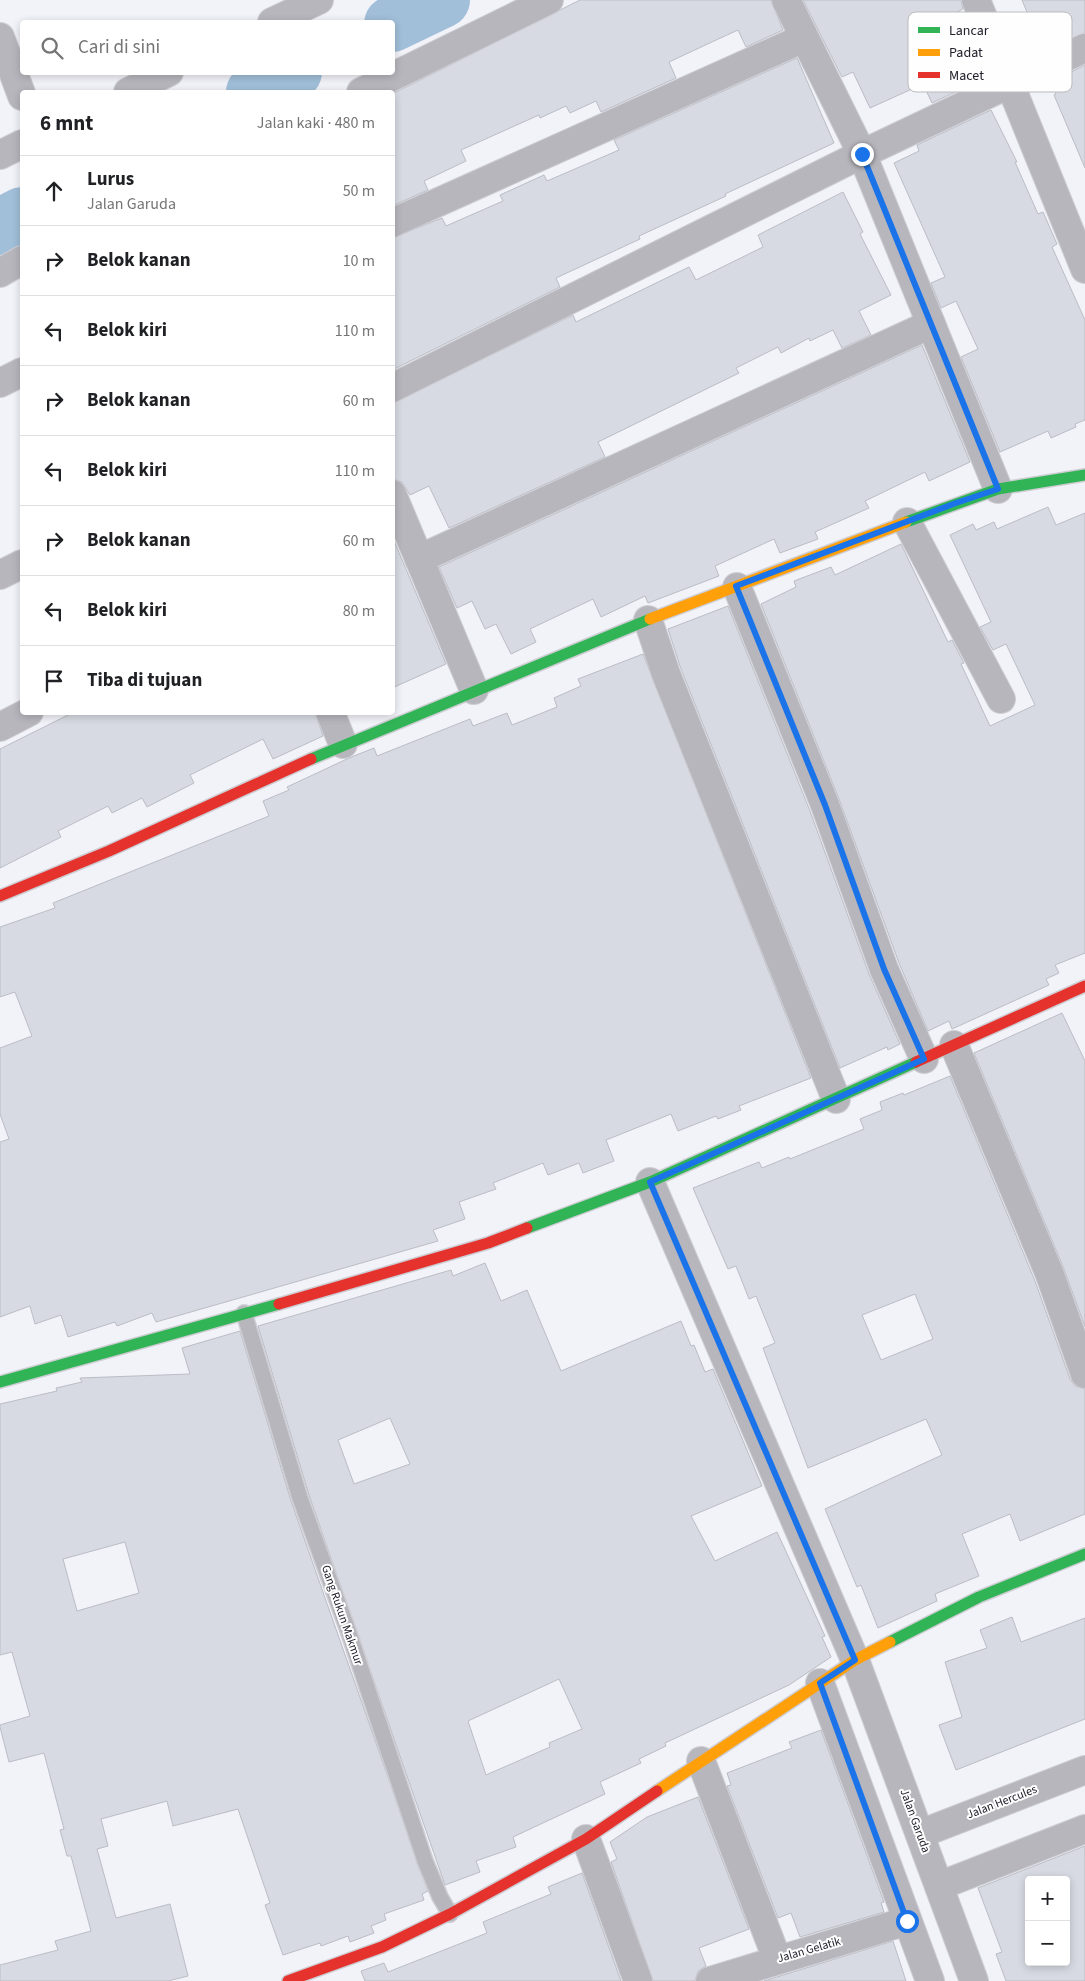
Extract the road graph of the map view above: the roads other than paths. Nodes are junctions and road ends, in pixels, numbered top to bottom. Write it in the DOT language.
graph roads {
  1 [pos="549,0"];
  2 [pos="786,0"];
  3 [pos="976,0"];
  4 [pos="314,1"];
  5 [pos="981,12"];
  6 [pos="276,20"];
  7 [pos="0,37"];
  8 [pos="804,38"];
  9 [pos="1085,48"];
  10 [pos="1072,54"];
  11 [pos="163,75"];
  12 [pos="132,90"];
  13 [pos="366,90"];
  14 [pos="20,91"];
  15 [pos="990,92"];
  16 [pos="1013,92"];
  17 [pos="20,145"];
  18 [pos="862,154"];
  19 [pos="0,155"];
  20 [pos="395,222"];
  21 [pos="20,261"];
  22 [pos="1085,269"];
  23 [pos="0,273"];
  24 [pos="931,324"];
  25 [pos="20,373"];
  26 [pos="0,384"];
  27 [pos="395,387"];
  28 [pos="1085,475"];
  29 [pos="998,489"];
  30 [pos="395,501"];
  31 [pos="907,522"];
  32 [pos="419,559"];
  33 [pos="20,565"];
  34 [pos="0,575"];
  35 [pos="736,586"];
  36 [pos="648,620"];
  37 [pos="474,690"];
  38 [pos="1001,699"];
  39 [pos="23,715"];
  40 [pos="331,715"];
  41 [pos="0,727"];
  42 [pos="343,744"];
  43 [pos="0,896"];
  44 [pos="1085,986"];
  45 [pos="954,1045"];
  46 [pos="924,1059"];
  47 [pos="836,1099"];
  48 [pos="650,1182"];
  49 [pos="244,1313"];
  50 [pos="1085,1374"];
  51 [pos="0,1382"];
  52 [pos="1085,1554"];
  53 [pos="855,1660"];
  54 [pos="820,1683"];
  55 [pos="701,1761"];
  56 [pos="1085,1770"];
  57 [pos="1085,1829"];
  58 [pos="920,1834"];
  59 [pos="586,1840"];
  60 [pos="939,1886"];
  61 [pos="450,1914"];
  62 [pos="907,1921"];
  63 [pos="777,1959"];
  64 [pos="288,1981"];
  65 [pos="638,1981"];
  66 [pos="710,1981"];
  67 [pos="930,1981"];
  68 [pos="974,1981"];
  1 -- 13 [label="street"];
  2 -- 8 [label="street"];
  3 -- 5 [label="street"];
  4 -- 6 [label="street"];
  7 -- 14 [label="street"];
  8 -- 18 [label="street"];
  8 -- 20 [label="street"];
  9 -- 10 [label="street"];
  11 -- 12 [label="street"];
  15 -- 18 [label="street"];
  16 -- 22 [label="street"];
  17 -- 19 [label="street"];
  18 -- 24 [label="street"];
  18 -- 27 [label="street"];
  21 -- 23 [label="street"];
  24 -- 29 [label="street"];
  24 -- 32 [label="street"];
  25 -- 26 [label="street"];
  28 -- 29 [label="street"];
  29 -- 31 [label="street"];
  30 -- 32 [label="street"];
  31 -- 35 [label="street"];
  31 -- 38 [label="street"];
  32 -- 37 [label="street"];
  33 -- 34 [label="street"];
  35 -- 36 [label="street"];
  35 -- 46 [label="street"];
  36 -- 37 [label="street"];
  36 -- 47 [label="street"];
  37 -- 42 [label="street"];
  39 -- 41 [label="street"];
  40 -- 42 [label="street"];
  42 -- 43 [label="street"];
  44 -- 45 [label="street"];
  45 -- 46 [label="street"];
  45 -- 50 [label="street"];
  46 -- 47 [label="street"];
  47 -- 48 [label="street"];
  48 -- 49 [label="street"];
  48 -- 53 [label="street, Jalan Garuda"];
  49 -- 51 [label="street"];
  49 -- 61 [label="lane, Gang Rukun Makmur"];
  52 -- 53 [label="street"];
  53 -- 54 [label="street"];
  53 -- 58 [label="street, Jalan Garuda"];
  54 -- 55 [label="street"];
  54 -- 62 [label="street"];
  55 -- 59 [label="street"];
  55 -- 63 [label="street"];
  56 -- 58 [label="street, Jalan Hercules"];
  57 -- 60 [label="street"];
  58 -- 60 [label="street, Jalan Garuda"];
  59 -- 61 [label="street"];
  59 -- 65 [label="street"];
  60 -- 68 [label="street, Jalan Garuda"];
  61 -- 64 [label="street"];
  62 -- 63 [label="street, Jalan Gelatik"];
  62 -- 67 [label="street"];
  63 -- 66 [label="street, Jalan Gelatik"];
}
